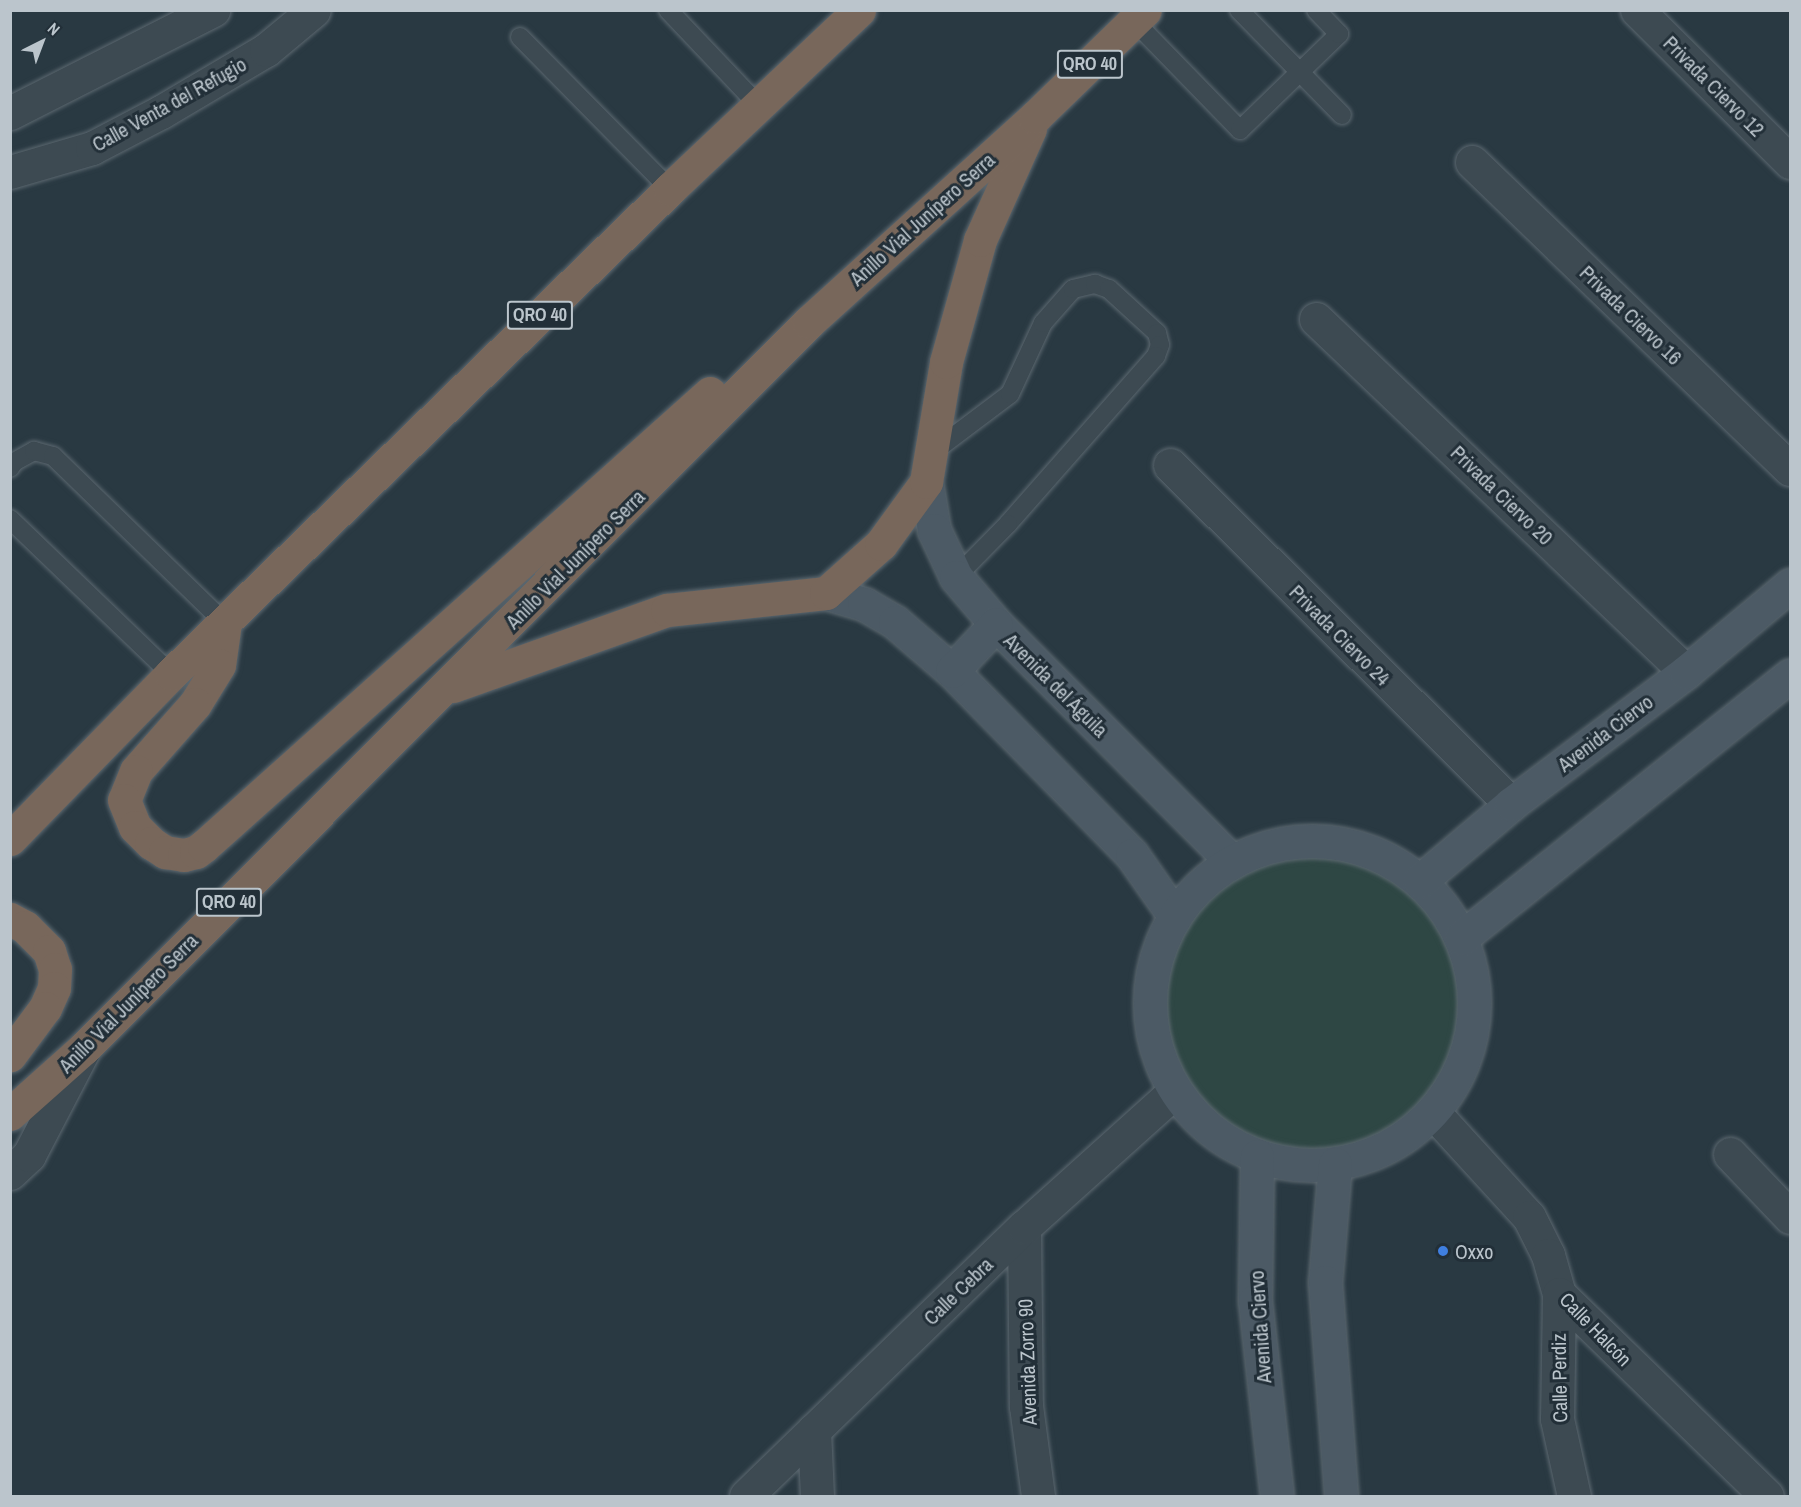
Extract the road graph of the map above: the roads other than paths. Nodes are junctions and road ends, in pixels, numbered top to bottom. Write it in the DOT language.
graph roads {
  1 [pos="314,10"];
  2 [pos="668,10"];
  3 [pos="859,10"];
  4 [pos="1239,10"];
  5 [pos="1316,10"];
  6 [pos="1637,10"];
  7 [pos="210,11"];
  8 [pos="1140,16"];
  9 [pos="520,37"];
  10 [pos="1300,72"];
  11 [pos="759,106"];
  12 [pos="10,113"];
  13 [pos="1342,115"];
  14 [pos="1035,117"];
  15 [pos="1472,162"];
  16 [pos="1791,162"];
  17 [pos="10,172"];
  18 [pos="670,189"];
  19 [pos="1316,320"];
  20 [pos="809,322"];
  21 [pos="1170,465"];
  22 [pos="930,467"];
  23 [pos="10,468"];
  24 [pos="1791,469"];
  25 [pos="10,519"];
  26 [pos="956,577"];
  27 [pos="1791,585"];
  28 [pos="826,594"];
  29 [pos="225,623"];
  30 [pos="996,624"];
  31 [pos="952,671"];
  32 [pos="1686,672"];
  33 [pos="171,674"];
  34 [pos="1791,675"];
  35 [pos="446,689"];
  36 [pos="51,799"];
  37 [pos="1511,804"];
  38 [pos="10,822"];
  39 [pos="10,839"];
  40 [pos="1231,861"];
  41 [pos="1420,881"];
  42 [pos="1174,915"];
  43 [pos="10,919"];
  44 [pos="1461,938"];
  45 [pos="84,1048"];
  46 [pos="10,1054"];
  47 [pos="1175,1091"];
  48 [pos="1433,1112"];
  49 [pos="10,1114"];
  50 [pos="1730,1154"];
  51 [pos="1257,1156"];
  52 [pos="1335,1164"];
  53 [pos="10,1173"];
  54 [pos="1791,1217"];
  55 [pos="1023,1227"];
  56 [pos="1559,1294"];
  57 [pos="814,1430"];
  58 [pos="746,1497"];
  59 [pos="817,1497"];
  60 [pos="1038,1497"];
  61 [pos="1277,1497"];
  62 [pos="1341,1497"];
  63 [pos="1574,1497"];
  64 [pos="1767,1497"];
  1 -- 17 [label="street, Calle Venta del Refugio"];
  2 -- 11 [label="lane"];
  3 -- 11 [label="highway, QRO 40"];
  4 -- 10 [label="lane"];
  5 -- 10 [label="lane"];
  6 -- 16 [label="street, Privada Ciervo 12"];
  7 -- 12 [label="street"];
  8 -- 10 [label="lane"];
  8 -- 14 [label="highway, Anillo Vial Junípero Serra / QRO 40"];
  9 -- 18 [label="lane"];
  10 -- 13 [label="lane"];
  11 -- 18 [label="highway, QRO 40"];
  14 -- 20 [label="highway, Anillo Vial Junípero Serra / QRO 40"];
  14 -- 22 [label="highway"];
  15 -- 24 [label="street, Privada Ciervo 16"];
  18 -- 29 [label="highway, QRO 40"];
  19 -- 32 [label="street, Privada Ciervo 20"];
  20 -- 29 [label="highway"];
  20 -- 35 [label="highway, Anillo Vial Junípero Serra / QRO 40"];
  21 -- 37 [label="street, Privada Ciervo 24"];
  22 -- 26 [label="street, Avenida del Águila"];
  22 -- 26 [label="lane"];
  22 -- 28 [label="highway"];
  23 -- 29 [label="lane"];
  25 -- 33 [label="lane"];
  26 -- 30 [label="street, Avenida del Águila"];
  27 -- 32 [label="street, Avenida Ciervo"];
  28 -- 31 [label="street"];
  28 -- 35 [label="highway"];
  29 -- 33 [label="highway, QRO 40"];
  30 -- 31 [label="street"];
  30 -- 40 [label="street, Avenida del Águila"];
  31 -- 42 [label="street"];
  32 -- 37 [label="street, Avenida Ciervo"];
  33 -- 36 [label="highway, QRO 40"];
  34 -- 44 [label="street"];
  35 -- 45 [label="highway, Anillo Vial Junípero Serra / QRO 40"];
  36 -- 38 [label="highway"];
  36 -- 39 [label="highway, QRO 40"];
  37 -- 41 [label="street, Avenida Ciervo"];
  40 -- 41 [label="street"];
  40 -- 42 [label="street"];
  41 -- 44 [label="street"];
  42 -- 47 [label="street"];
  43 -- 46 [label="highway"];
  44 -- 48 [label="street"];
  45 -- 49 [label="highway, Anillo Vial Junípero Serra / QRO 40"];
  45 -- 53 [label="street"];
  47 -- 51 [label="street"];
  47 -- 55 [label="street, Calle Cebra"];
  48 -- 52 [label="street"];
  48 -- 56 [label="street, Calle Halcón"];
  50 -- 54 [label="street"];
  51 -- 52 [label="street"];
  51 -- 61 [label="street, Avenida Ciervo"];
  52 -- 62 [label="street"];
  55 -- 57 [label="street, Calle Cebra"];
  55 -- 60 [label="street, Avenida Zorro 90"];
  56 -- 63 [label="street, Calle Perdiz"];
  56 -- 64 [label="street, Calle Halcón"];
  57 -- 58 [label="street, Calle Cebra"];
  57 -- 59 [label="street"];
}
